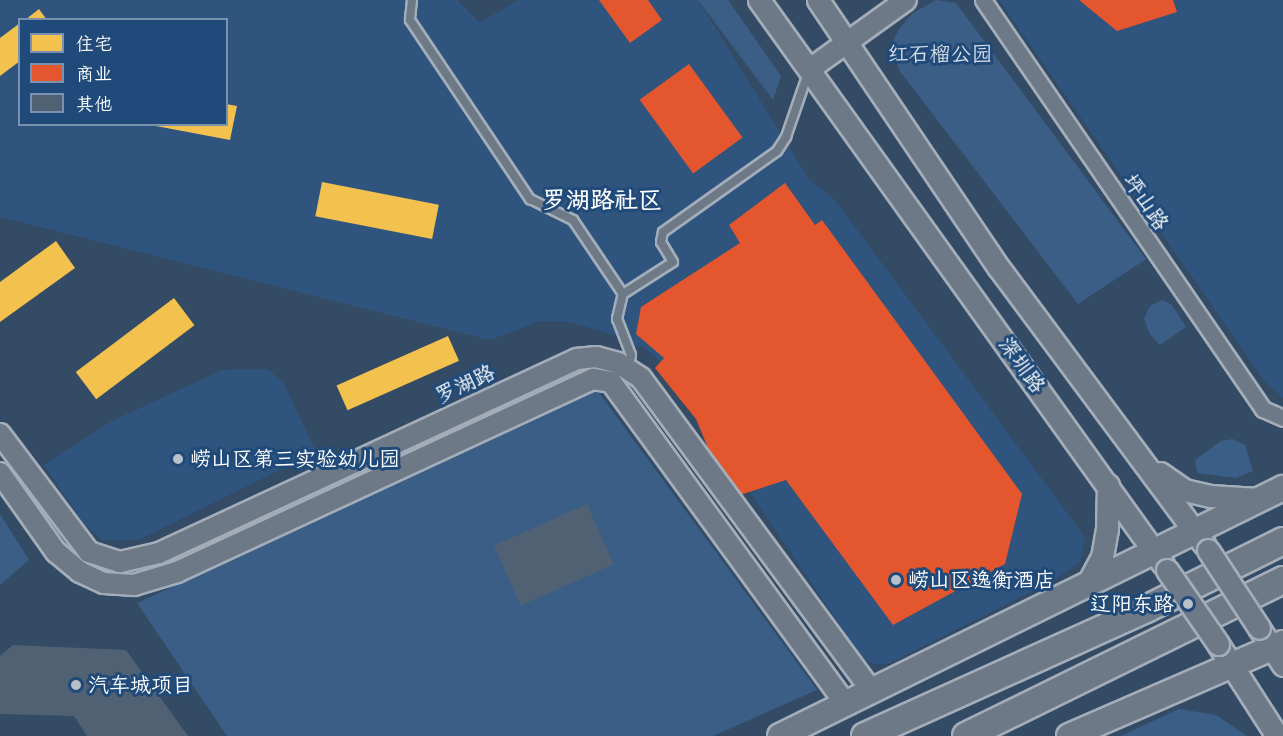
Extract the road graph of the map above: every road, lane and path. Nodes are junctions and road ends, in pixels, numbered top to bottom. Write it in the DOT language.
graph roads {
  1 [pos="412,0"];
  2 [pos="759,0"];
  3 [pos="818,0"];
  4 [pos="906,0"];
  5 [pos="983,0"];
  6 [pos="848,42"];
  7 [pos="810,69"];
  8 [pos="623,294"];
  9 [pos="629,368"];
  10 [pos="1283,418"];
  11 [pos="0,434"];
  12 [pos="1147,463"];
  13 [pos="0,473"];
  14 [pos="1108,485"];
  15 [pos="1283,488"];
  16 [pos="1258,499"];
  17 [pos="1195,530"];
  18 [pos="1283,540"];
  19 [pos="1162,562"];
  20 [pos="1283,580"];
  21 [pos="1087,585"];
  22 [pos="1274,646"];
  23 [pos="1231,665"];
  24 [pos="871,690"];
  25 [pos="845,703"];
  26 [pos="780,736"];
  27 [pos="865,736"];
  28 [pos="966,736"];
  29 [pos="1069,736"];
  30 [pos="1277,736"];
  1 -- 8 [label="lane"];
  2 -- 7 [label="main road, 深圳路"];
  3 -- 6 [label="main road, 深圳路"];
  4 -- 6 [label="street"];
  5 -- 10 [label="street, 坪山路"];
  6 -- 7 [label="street"];
  6 -- 12 [label="main road, 深圳路"];
  7 -- 8 [label="lane"];
  7 -- 14 [label="main road, 深圳路"];
  8 -- 9 [label="lane"];
  9 -- 11 [label="street, 罗湖路"];
  9 -- 24 [label="street, 罗湖路"];
  12 -- 16 [label="main road"];
  12 -- 17 [label="main road, 深圳路"];
  13 -- 25 [label="street"];
  14 -- 19 [label="main road, 深圳路"];
  14 -- 21 [label="main road"];
  15 -- 16 [label="main road"];
  16 -- 17 [label="main road"];
  17 -- 19 [label="main road"];
  17 -- 22 [label="main road, 深圳路, bridge"];
  18 -- 27 [label="highway"];
  19 -- 21 [label="main road"];
  19 -- 23 [label="main road, 深圳路, bridge"];
  20 -- 28 [label="highway"];
  21 -- 24 [label="main road"];
  22 -- 23 [label="main road"];
  23 -- 29 [label="main road"];
  23 -- 30 [label="main road, 深圳路"];
  24 -- 25 [label="main road"];
  25 -- 26 [label="main road"];
}
